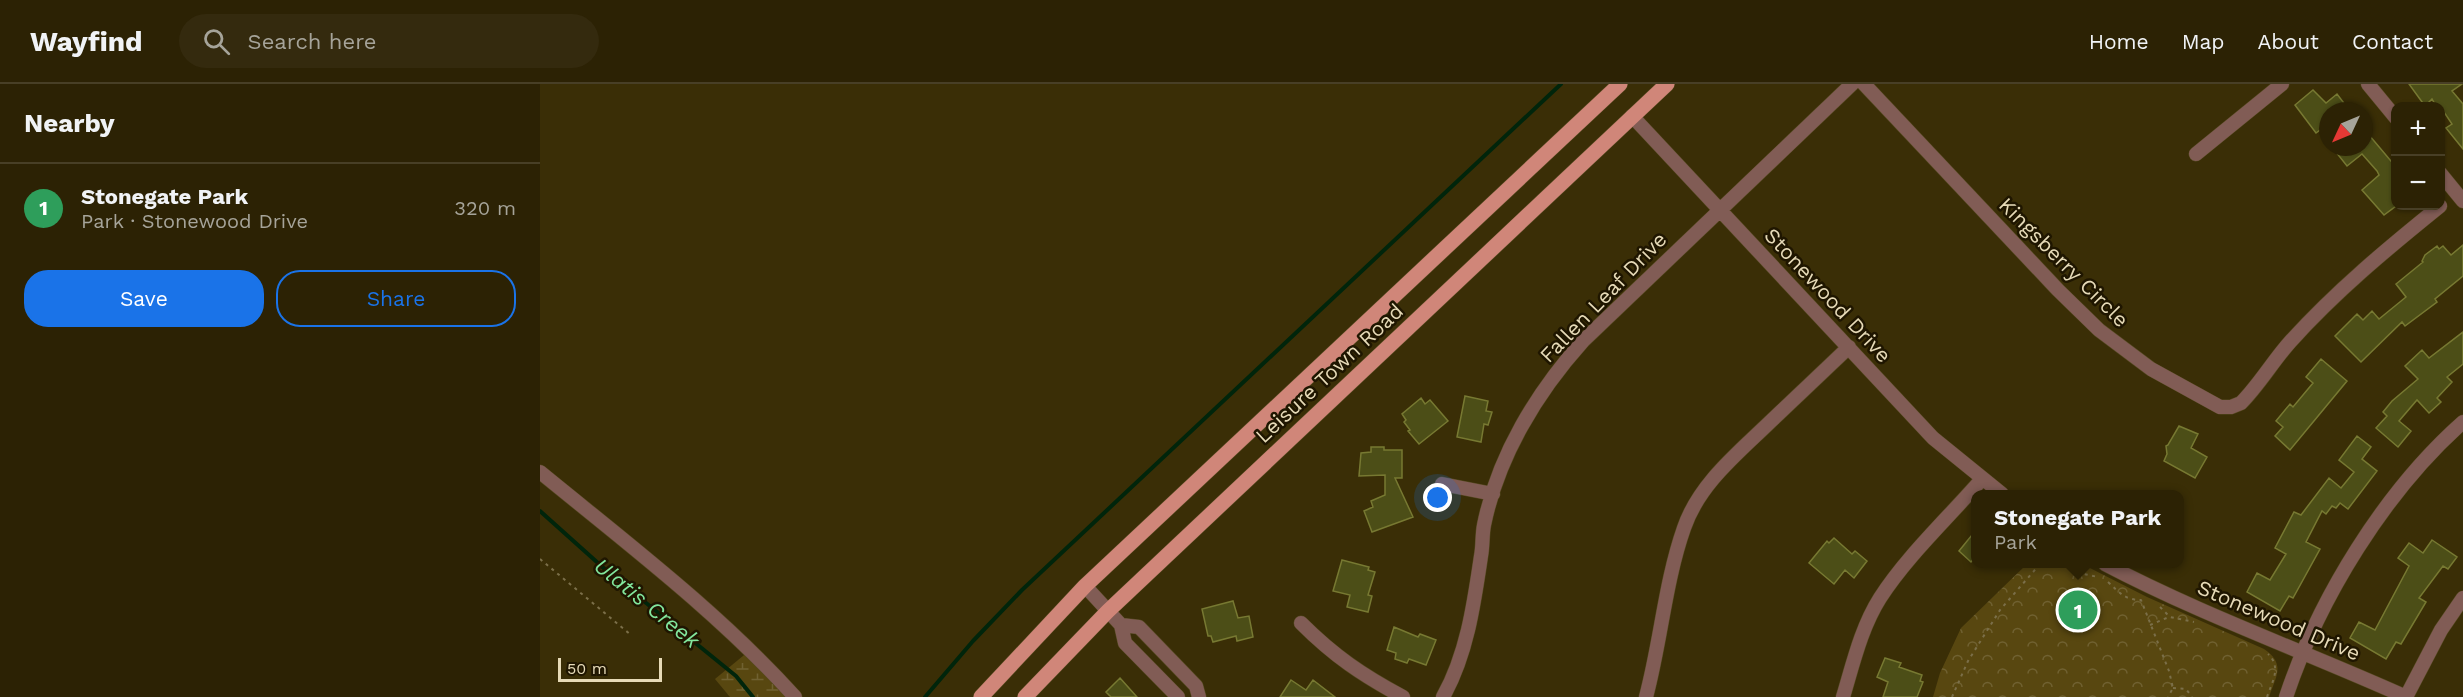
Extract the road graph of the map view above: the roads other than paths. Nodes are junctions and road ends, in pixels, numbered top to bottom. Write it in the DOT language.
graph roads {
  1 [pos="1620,84"];
  2 [pos="1666,84"];
  3 [pos="1852,84"];
  4 [pos="1864,84"];
  5 [pos="2282,84"];
  6 [pos="2368,84"];
  7 [pos="2391,112"];
  8 [pos="1632,116"];
  9 [pos="2196,154"];
  10 [pos="2445,179"];
  11 [pos="2460,197"];
  12 [pos="2445,203"];
  13 [pos="1719,210"];
  14 [pos="2434,210"];
  15 [pos="1849,347"];
  16 [pos="2463,422"];
  17 [pos="540,472"];
  18 [pos="1982,479"];
  19 [pos="1442,484"];
  20 [pos="1972,490"];
  21 [pos="1996,490"];
  22 [pos="1971,491"];
  23 [pos="1493,494"];
  24 [pos="2113,568"];
  25 [pos="1085,586"];
  26 [pos="2463,598"];
  27 [pos="1108,611"];
  28 [pos="1301,623"];
  29 [pos="1121,625"];
  30 [pos="2303,651"];
  31 [pos="795,697"];
  32 [pos="981,697"];
  33 [pos="1025,697"];
  34 [pos="1178,697"];
  35 [pos="1199,697"];
  36 [pos="1403,697"];
  37 [pos="1443,697"];
  38 [pos="1646,697"];
  39 [pos="1843,697"];
  40 [pos="2286,697"];
  41 [pos="2406,697"];
  1 -- 25 [label="main road, Leisure Town Road"];
  2 -- 8 [label="main road, Leisure Town Road"];
  3 -- 13 [label="street, Fallen Leaf Drive"];
  4 -- 14 [label="street, Kingsberry Circle"];
  5 -- 9 [label="street"];
  6 -- 7 [label="street"];
  8 -- 13 [label="street, Stonewood Drive"];
  8 -- 27 [label="main road, Leisure Town Road"];
  10 -- 11 [label="street"];
  11 -- 12 [label="street, Kingsberry Circle"];
  13 -- 15 [label="street, Stonewood Drive"];
  13 -- 23 [label="street, Fallen Leaf Drive"];
  15 -- 18 [label="street, Stonewood Drive"];
  15 -- 38 [label="street"];
  16 -- 30 [label="street"];
  17 -- 31 [label="street"];
  18 -- 20 [label="street"];
  18 -- 21 [label="street, Stonewood Drive"];
  19 -- 23 [label="street"];
  22 -- 39 [label="street"];
  23 -- 37 [label="street, Fallen Leaf Drive"];
  24 -- 30 [label="street, Stonewood Drive"];
  25 -- 27 [label="street"];
  25 -- 32 [label="main road, Leisure Town Road"];
  26 -- 41 [label="street"];
  27 -- 29 [label="street"];
  27 -- 33 [label="main road, Leisure Town Road"];
  28 -- 36 [label="street"];
  29 -- 34 [label="street"];
  29 -- 35 [label="street"];
  30 -- 40 [label="street"];
  30 -- 41 [label="street, Stonewood Drive"];
}
